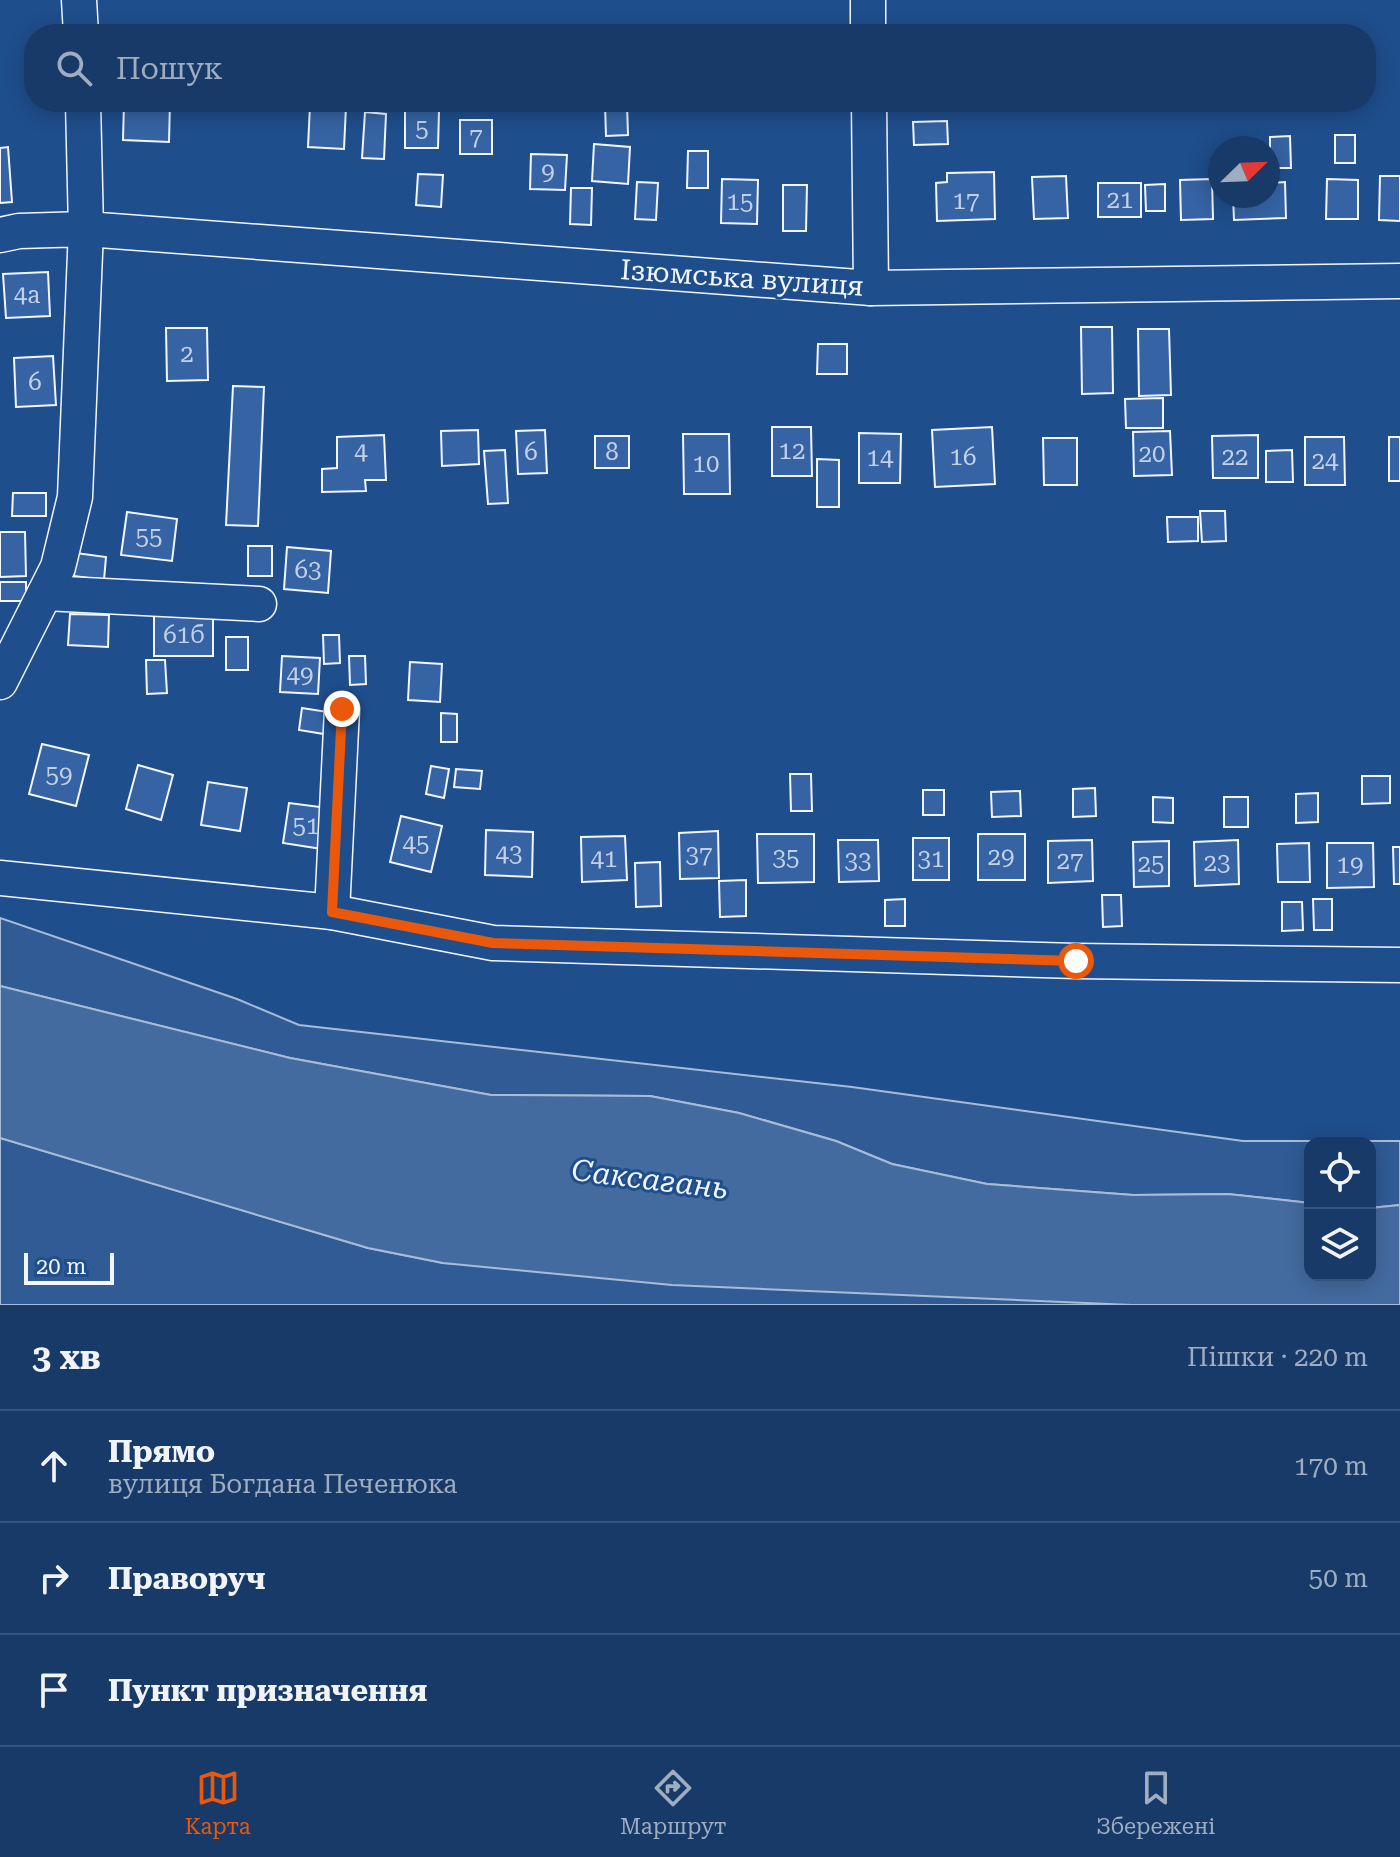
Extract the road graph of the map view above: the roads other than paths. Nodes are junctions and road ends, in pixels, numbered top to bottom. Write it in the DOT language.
graph roads {
  1 [pos="79,0"];
  2 [pos="868,0"];
  3 [pos="80,24"];
  4 [pos="868,24"];
  5 [pos="83,112"];
  6 [pos="869,112"];
  7 [pos="86,229"];
  8 [pos="0,235"];
  9 [pos="1400,281"];
  10 [pos="871,288"];
  11 [pos="45,593"];
  12 [pos="259,604"];
  13 [pos="0,682"];
  14 [pos="342,709"];
  15 [pos="0,878"];
  16 [pos="332,912"];
  17 [pos="1400,965"];
  1 -- 3 [label="street"];
  2 -- 4 [label="street"];
  5 -- 7 [label="street"];
  6 -- 10 [label="street"];
  7 -- 8 [label="street, Ізюмська вулиця"];
  7 -- 10 [label="street, Ізюмська вулиця"];
  7 -- 11 [label="street"];
  9 -- 10 [label="street, Ізюмська вулиця"];
  11 -- 12 [label="street"];
  11 -- 13 [label="street"];
  14 -- 16 [label="street"];
  15 -- 16 [label="street"];
  16 -- 17 [label="street"];
}
